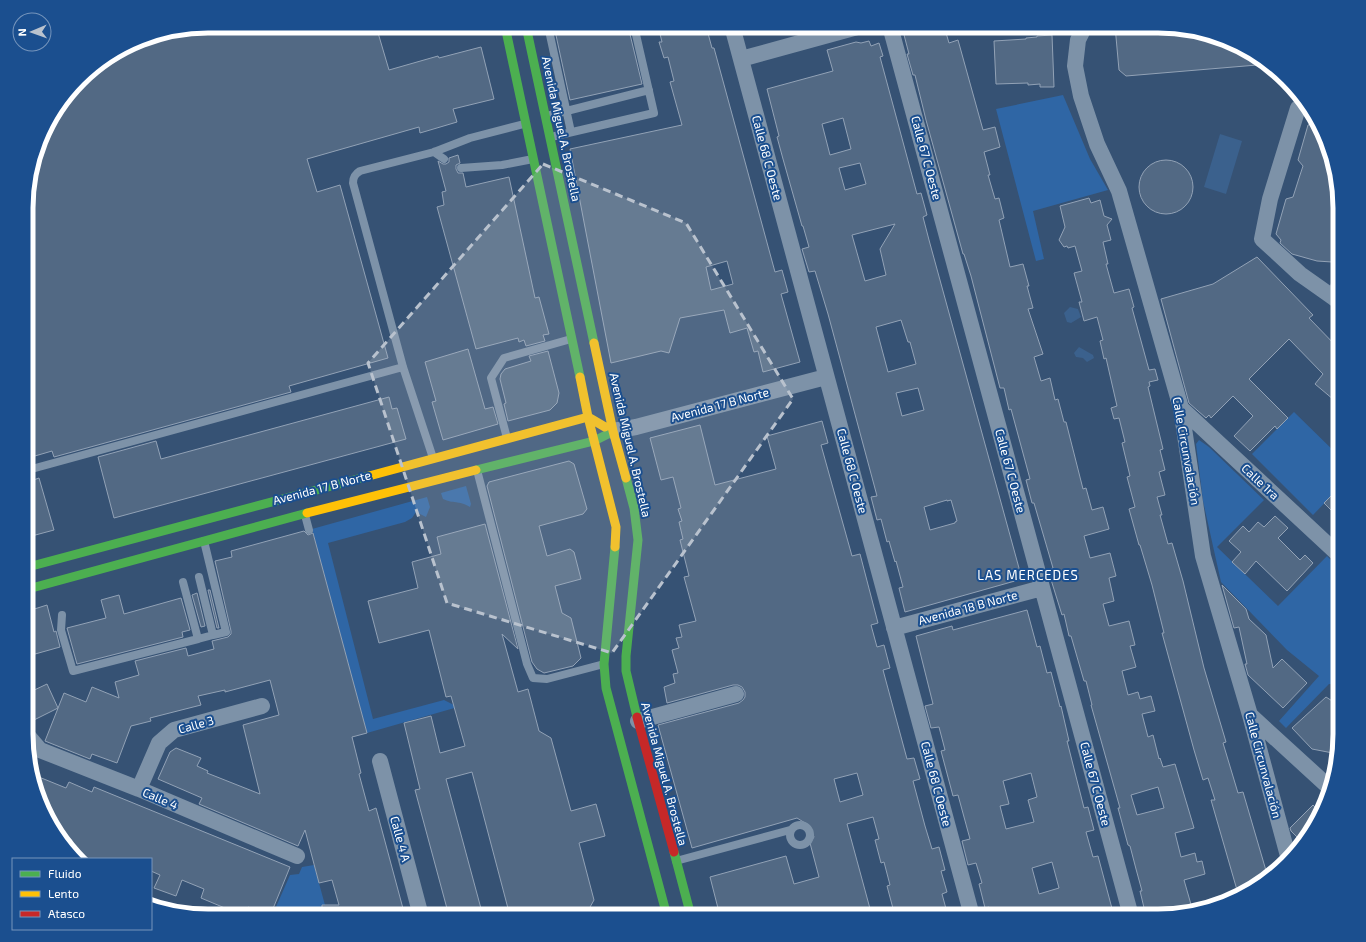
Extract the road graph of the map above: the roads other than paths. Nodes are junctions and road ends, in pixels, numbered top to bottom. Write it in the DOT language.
graph roads {
  1 [pos="507,33"];
  2 [pos="527,33"];
  3 [pos="550,33"];
  4 [pos="636,33"];
  5 [pos="734,33"];
  6 [pos="836,33"];
  7 [pos="892,33"];
  8 [pos="1082,33"];
  9 [pos="741,59"];
  10 [pos="649,90"];
  11 [pos="1298,108"];
  12 [pos="566,110"];
  13 [pos="536,120"];
  14 [pos="571,132"];
  15 [pos="550,137"];
  16 [pos="434,152"];
  17 [pos="534,158"];
  18 [pos="444,159"];
  19 [pos="461,168"];
  20 [pos="558,222"];
  21 [pos="1333,297"];
  22 [pos="572,339"];
  23 [pos="403,367"];
  24 [pos="826,377"];
  25 [pos="1181,408"];
  26 [pos="588,417"];
  27 [pos="613,431"];
  28 [pos="507,438"];
  29 [pos="594,441"];
  30 [pos="436,468"];
  31 [pos="33,469"];
  32 [pos="477,469"];
  33 [pos="305,515"];
  34 [pos="309,530"];
  35 [pos="204,541"];
  36 [pos="1333,549"];
  37 [pos="33,566"];
  38 [pos="199,577"];
  39 [pos="183,582"];
  40 [pos="33,588"];
  41 [pos="1042,588"];
  42 [pos="62,615"];
  43 [pos="894,628"];
  44 [pos="213,635"];
  45 [pos="198,639"];
  46 [pos="604,664"];
  47 [pos="736,694"];
  48 [pos="262,706"];
  49 [pos="1250,715"];
  50 [pos="638,721"];
  51 [pos="33,742"];
  52 [pos="380,762"];
  53 [pos="1328,774"];
  54 [pos="1316,775"];
  55 [pos="1326,784"];
  56 [pos="139,790"];
  57 [pos="790,830"];
  58 [pos="1287,852"];
  59 [pos="297,856"];
  60 [pos="676,861"];
  61 [pos="419,909"];
  62 [pos="665,909"];
  63 [pos="686,909"];
  64 [pos="970,909"];
  65 [pos="1129,909"];
  1 -- 13 [label="main road, Avenida Miguel A. Brostella"];
  2 -- 13 [label="main road, Avenida Miguel A. Brostella"];
  3 -- 12 [label="lane"];
  4 -- 10 [label="lane"];
  5 -- 9 [label="street, Calle 68 C Oeste"];
  6 -- 9 [label="street"];
  7 -- 41 [label="street, Calle 67 C Oeste"];
  8 -- 25 [label="street, Calle Circunvalación"];
  9 -- 24 [label="street, Calle 68 C Oeste"];
  10 -- 12 [label="lane"];
  10 -- 14 [label="lane"];
  11 -- 21 [label="street"];
  12 -- 13 [label="lane"];
  12 -- 14 [label="lane"];
  13 -- 15 [label="main road, Avenida Miguel A. Brostella"];
  13 -- 16 [label="lane"];
  13 -- 17 [label="main road, Avenida Miguel A. Brostella"];
  14 -- 15 [label="lane"];
  15 -- 20 [label="main road, Avenida Miguel A. Brostella"];
  16 -- 18 [label="lane"];
  16 -- 23 [label="lane"];
  17 -- 19 [label="lane"];
  17 -- 20 [label="main road, Avenida Miguel A. Brostella"];
  20 -- 22 [label="main road, Avenida Miguel A. Brostella"];
  20 -- 27 [label="main road, Avenida Miguel A. Brostella"];
  22 -- 26 [label="main road, Avenida Miguel A. Brostella"];
  22 -- 28 [label="lane"];
  23 -- 30 [label="lane"];
  23 -- 31 [label="lane"];
  24 -- 27 [label="street, Avenida 17 B Norte"];
  24 -- 43 [label="street, Calle 68 C Oeste"];
  25 -- 36 [label="street, Calle 1ra"];
  25 -- 49 [label="street, Calle Circunvalación"];
  26 -- 27 [label="main road"];
  26 -- 28 [label="main road, Avenida 17 B Norte"];
  26 -- 29 [label="main road, Avenida Miguel A. Brostella"];
  27 -- 29 [label="main road, Avenida 17 B Norte"];
  27 -- 50 [label="main road, Avenida Miguel A. Brostella"];
  28 -- 30 [label="main road, Avenida 17 B Norte"];
  29 -- 32 [label="main road, Avenida 17 B Norte"];
  29 -- 46 [label="main road, Avenida Miguel A. Brostella"];
  30 -- 32 [label="main road, Avenida 17 B Norte"];
  30 -- 33 [label="main road, Avenida 17 B Norte"];
  30 -- 37 [label="main road, Avenida 17 B Norte"];
  32 -- 46 [label="lane"];
  33 -- 34 [label="lane"];
  33 -- 35 [label="main road, Avenida 17 B Norte"];
  35 -- 40 [label="main road, Avenida 17 B Norte"];
  35 -- 44 [label="lane"];
  38 -- 44 [label="lane"];
  39 -- 45 [label="lane"];
  41 -- 43 [label="street, Avenida 18 B Norte"];
  41 -- 65 [label="street, Calle 67 C Oeste"];
  42 -- 45 [label="lane"];
  43 -- 64 [label="street, Calle 68 C Oeste"];
  44 -- 45 [label="lane"];
  46 -- 62 [label="main road, Avenida Miguel A. Brostella"];
  47 -- 50 [label="street"];
  48 -- 56 [label="street, Calle 3"];
  49 -- 54 [label="street"];
  49 -- 58 [label="street, Calle Circunvalación"];
  50 -- 60 [label="main road, Avenida Miguel A. Brostella"];
  51 -- 56 [label="street, Calle 4"];
  52 -- 61 [label="street, Calle 4 A"];
  53 -- 54 [label="street"];
  54 -- 55 [label="street"];
  56 -- 59 [label="street, Calle 4"];
  57 -- 60 [label="lane"];
  60 -- 63 [label="main road, Avenida Miguel A. Brostella"];
}
